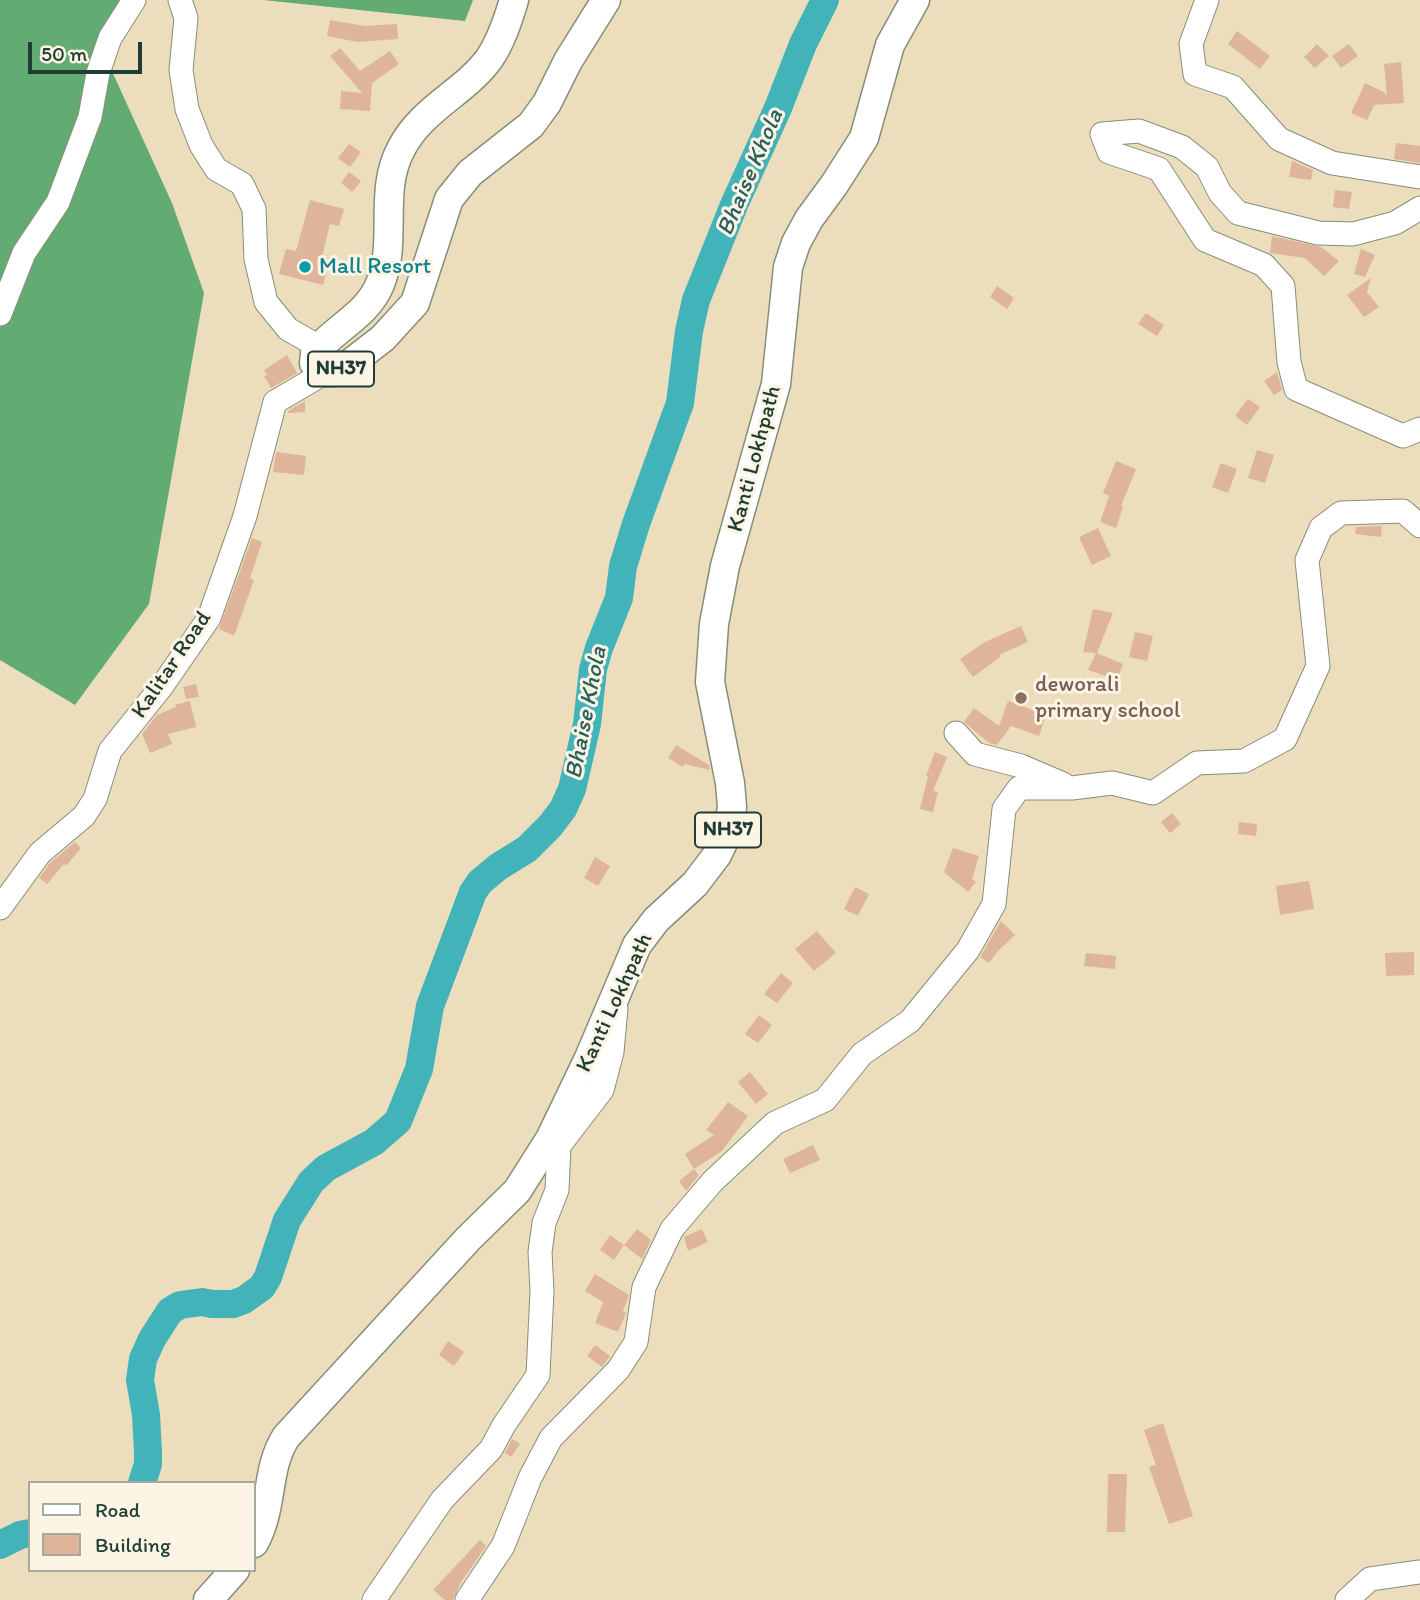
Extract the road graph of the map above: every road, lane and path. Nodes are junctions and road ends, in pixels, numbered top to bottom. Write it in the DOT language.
graph roads {
  1 [pos="134,0"];
  2 [pos="180,0"];
  3 [pos="514,0"];
  4 [pos="606,0"];
  5 [pos="915,0"];
  6 [pos="1207,0"];
  7 [pos="1420,177"];
  8 [pos="1420,208"];
  9 [pos="0,314"];
  10 [pos="323,360"];
  11 [pos="1420,429"];
  12 [pos="1420,526"];
  13 [pos="956,733"];
  14 [pos="1072,788"];
  15 [pos="0,908"];
  16 [pos="618,989"];
  17 [pos="256,1538"];
  18 [pos="233,1572"];
  19 [pos="1420,1572"];
  20 [pos="208,1600"];
  21 [pos="374,1600"];
  22 [pos="467,1600"];
  23 [pos="1347,1600"];
  1 -- 9 [label="street"];
  2 -- 10 [label="street"];
  3 -- 10 [label="main road, NH37"];
  4 -- 10 [label="main road, NH37"];
  5 -- 16 [label="main road, Kanti Lokhpath / NH37"];
  6 -- 7 [label="street"];
  8 -- 11 [label="street"];
  10 -- 15 [label="street, Kalitar Road"];
  12 -- 14 [label="street"];
  13 -- 14 [label="street"];
  14 -- 22 [label="street"];
  16 -- 17 [label="main road, Kanti Lokhpath / NH37"];
  16 -- 21 [label="street"];
  18 -- 20 [label="main road"];
  19 -- 23 [label="street"];
}
